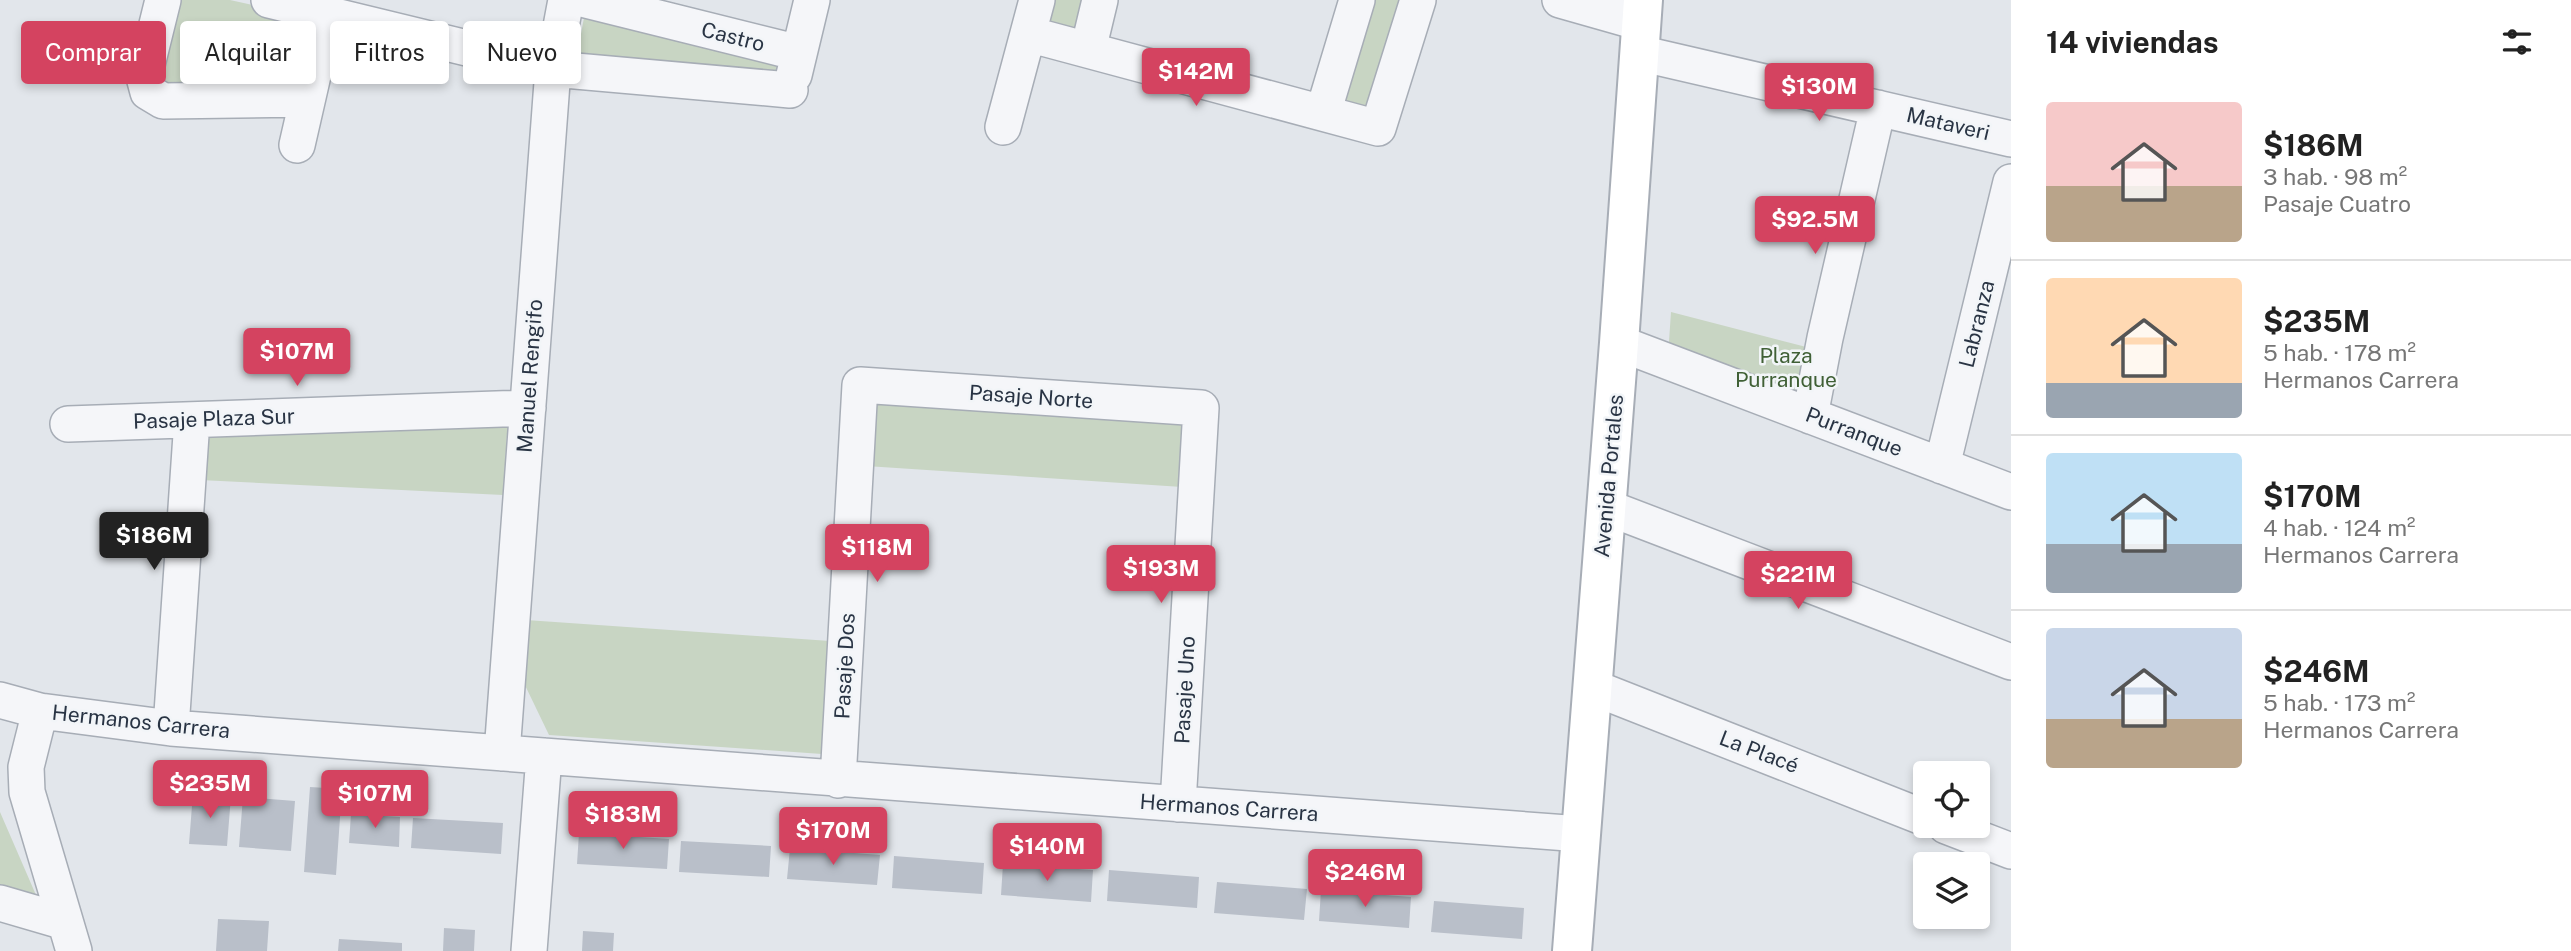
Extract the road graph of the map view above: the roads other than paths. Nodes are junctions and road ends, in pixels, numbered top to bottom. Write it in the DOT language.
graph roads {
  1 [pos="163,0"];
  2 [pos="269,0"];
  3 [pos="566,0"];
  4 [pos="586,0"];
  5 [pos="812,0"];
  6 [pos="1037,0"];
  7 [pos="1100,0"];
  8 [pos="1357,0"];
  9 [pos="1418,0"];
  10 [pos="1560,0"];
  11 [pos="327,14"];
  12 [pos="561,21"];
  13 [pos="1641,25"];
  14 [pos="1028,34"];
  15 [pos="463,47"];
  16 [pos="1088,50"];
  17 [pos="799,53"];
  18 [pos="581,73"];
  19 [pos="552,84"];
  20 [pos="307,99"];
  21 [pos="1878,108"];
  22 [pos="1323,113"];
  23 [pos="1003,127"];
  24 [pos="2011,139"];
  25 [pos="297,145"];
  26 [pos="2011,182"];
  27 [pos="1619,343"];
  28 [pos="860,386"];
  29 [pos="528,408"];
  30 [pos="1201,408"];
  31 [pos="1810,415"];
  32 [pos="192,420"];
  33 [pos="68,424"];
  34 [pos="1942,466"];
  35 [pos="2011,492"];
  36 [pos="1606,507"];
  37 [pos="2011,662"];
  38 [pos="1592,687"];
  39 [pos="0,700"];
  40 [pos="40,711"];
  41 [pos="171,728"];
  42 [pos="502,753"];
  43 [pos="544,756"];
  44 [pos="838,780"];
  45 [pos="1178,804"];
  46 [pos="1913,813"];
  47 [pos="1581,834"];
  48 [pos="1977,838"];
  49 [pos="2011,851"];
  50 [pos="0,903"];
  51 [pos="69,936"];
  52 [pos="529,951"];
  53 [pos="1572,951"];
  1 -- 20 [label="street"];
  2 -- 11 [label="street"];
  3 -- 12 [label="street, Manuel Rengifo"];
  4 -- 17 [label="street, Castro"];
  5 -- 17 [label="street"];
  6 -- 14 [label="street"];
  7 -- 16 [label="street"];
  8 -- 22 [label="street"];
  9 -- 22 [label="street"];
  10 -- 13 [label="street, Mataveri"];
  11 -- 15 [label="street"];
  11 -- 20 [label="street"];
  13 -- 21 [label="street, Mataveri"];
  13 -- 27 [label="main road, Avenida Portales"];
  14 -- 16 [label="street"];
  14 -- 23 [label="street"];
  16 -- 22 [label="street"];
  17 -- 18 [label="street"];
  19 -- 29 [label="street, Manuel Rengifo"];
  20 -- 25 [label="street"];
  21 -- 24 [label="street, Mataveri"];
  21 -- 31 [label="street"];
  26 -- 34 [label="street, Labranza"];
  27 -- 31 [label="street, Purranque"];
  27 -- 36 [label="main road, Avenida Portales"];
  28 -- 30 [label="street, Pasaje Norte"];
  28 -- 44 [label="street, Pasaje Dos"];
  29 -- 32 [label="street, Pasaje Plaza Sur"];
  29 -- 42 [label="street, Manuel Rengifo"];
  30 -- 45 [label="street, Pasaje Uno"];
  31 -- 34 [label="street, Purranque"];
  32 -- 33 [label="street, Pasaje Plaza Sur"];
  32 -- 41 [label="street"];
  34 -- 35 [label="street, Purranque"];
  36 -- 37 [label="street"];
  36 -- 38 [label="main road, Avenida Portales"];
  38 -- 46 [label="street, La Placé"];
  38 -- 47 [label="main road, Avenida Portales"];
  39 -- 40 [label="street, Hermanos Carrera"];
  40 -- 41 [label="street, Hermanos Carrera"];
  40 -- 51 [label="street"];
  41 -- 42 [label="street, Hermanos Carrera"];
  42 -- 43 [label="street, Hermanos Carrera"];
  43 -- 44 [label="street, Hermanos Carrera"];
  43 -- 52 [label="street"];
  44 -- 45 [label="street, Hermanos Carrera"];
  45 -- 47 [label="street, Hermanos Carrera"];
  47 -- 53 [label="main road, Avenida Portales"];
  48 -- 49 [label="street"];
  50 -- 51 [label="street"];
}
